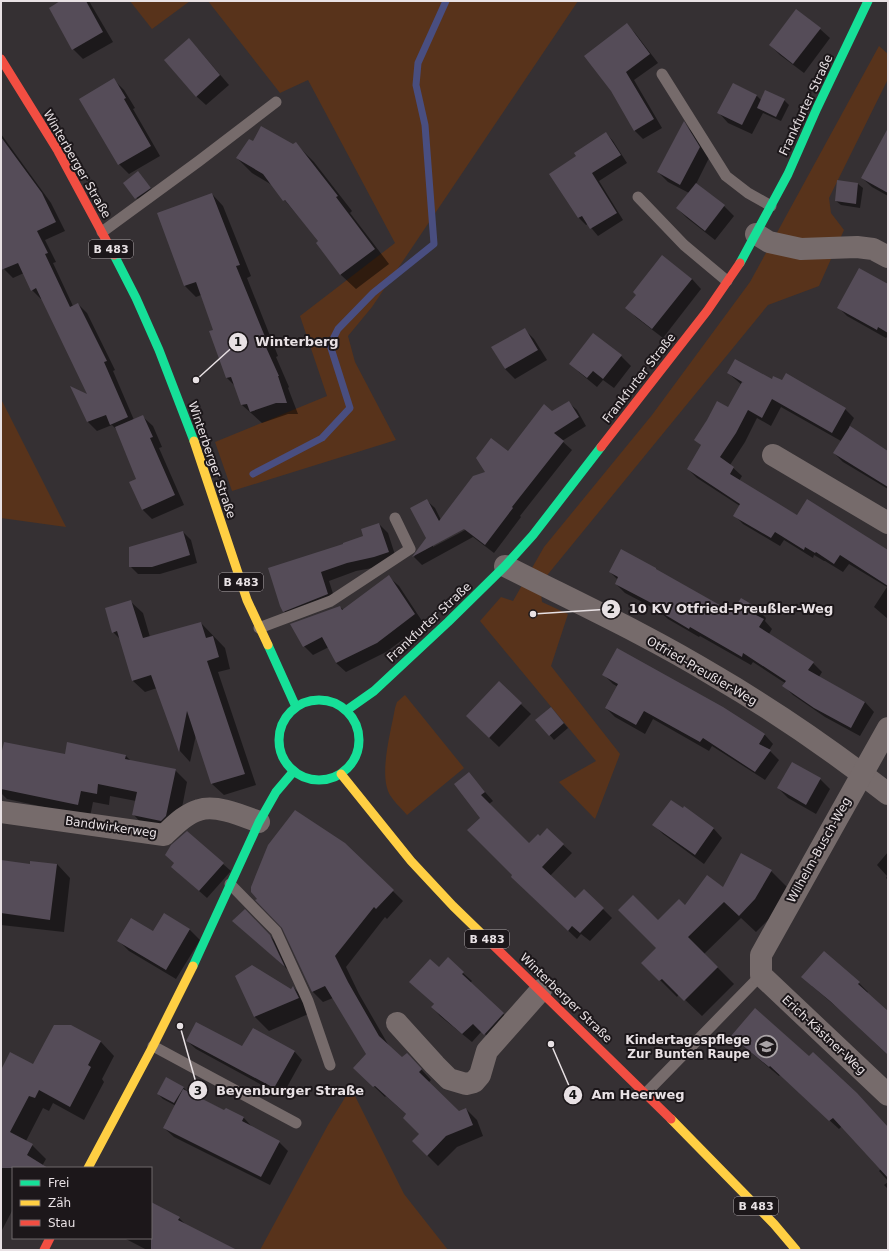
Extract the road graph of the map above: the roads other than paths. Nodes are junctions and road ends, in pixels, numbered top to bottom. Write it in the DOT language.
graph roads {
  1 [pos="868,1"];
  2 [pos="1,58"];
  3 [pos="662,74"];
  4 [pos="276,102"];
  5 [pos="638,197"];
  6 [pos="771,206"];
  7 [pos="102,232"];
  8 [pos="756,234"];
  9 [pos="888,257"];
  10 [pos="727,281"];
  11 [pos="772,454"];
  12 [pos="395,518"];
  13 [pos="888,522"];
  14 [pos="505,566"];
  15 [pos="259,628"];
  16 [pos="296,707"];
  17 [pos="347,710"];
  18 [pos="888,728"];
  19 [pos="293,772"];
  20 [pos="341,774"];
  21 [pos="862,774"];
  22 [pos="888,794"];
  23 [pos="1,812"];
  24 [pos="259,822"];
  25 [pos="230,884"];
  26 [pos="761,975"];
  27 [pos="541,990"];
  28 [pos="397,1023"];
  29 [pos="153,1046"];
  30 [pos="330,1065"];
  31 [pos="646,1093"];
  32 [pos="888,1095"];
  33 [pos="296,1123"];
  34 [pos="89,1167"];
  35 [pos="50,1239"];
  36 [pos="44,1250"];
  37 [pos="796,1250"];
  1 -- 6 [label="main road, Frankfurter Straße"];
  2 -- 7 [label="main road, Winterberger Straße / B 483"];
  3 -- 6 [label="lane"];
  4 -- 7 [label="lane"];
  5 -- 10 [label="lane"];
  6 -- 8 [label="main road, Frankfurter Straße"];
  7 -- 15 [label="main road, Winterberger Straße / B 483"];
  8 -- 9 [label="street"];
  8 -- 10 [label="main road, Frankfurter Straße"];
  10 -- 14 [label="main road, Frankfurter Straße"];
  11 -- 13 [label="street"];
  12 -- 15 [label="lane"];
  14 -- 17 [label="main road, Frankfurter Straße"];
  14 -- 21 [label="street, Otfried-Preußler-Weg"];
  15 -- 16 [label="main road, Winterberger Straße / B 483"];
  16 -- 17 [label="main road"];
  16 -- 19 [label="main road"];
  17 -- 20 [label="main road"];
  18 -- 21 [label="street, Wilhelm-Busch-Weg"];
  19 -- 20 [label="main road"];
  19 -- 24 [label="main road"];
  20 -- 27 [label="main road, Winterberger Straße / B 483"];
  21 -- 22 [label="street, Otfried-Preußler-Weg"];
  21 -- 26 [label="street, Wilhelm-Busch-Weg"];
  23 -- 24 [label="street, Bandwirkerweg"];
  24 -- 25 [label="main road"];
  25 -- 29 [label="main road"];
  25 -- 30 [label="lane"];
  26 -- 31 [label="lane"];
  26 -- 32 [label="street, Erich-Kästner-Weg"];
  27 -- 28 [label="street"];
  27 -- 31 [label="main road, Winterberger Straße / B 483"];
  29 -- 33 [label="lane"];
  29 -- 34 [label="main road"];
  31 -- 37 [label="main road, Winterberger Straße / B 483"];
  35 -- 36 [label="main road"];
}
